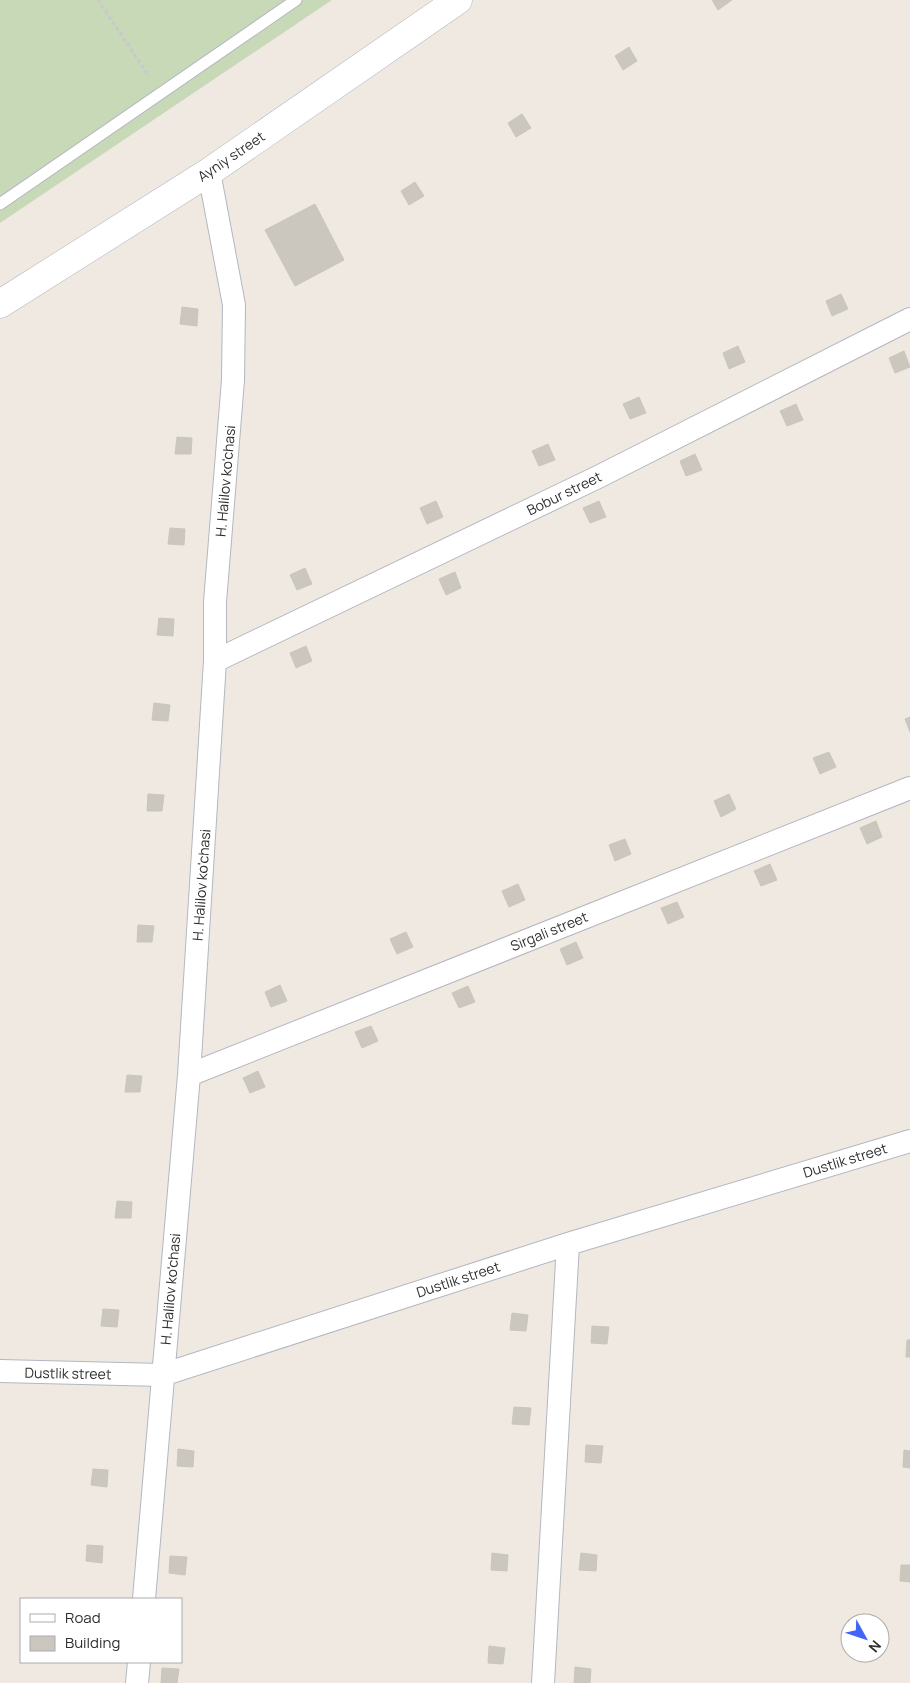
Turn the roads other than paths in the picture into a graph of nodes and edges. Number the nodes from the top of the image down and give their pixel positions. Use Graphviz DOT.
graph roads {
  1 [pos="296,0"];
  2 [pos="458,0"];
  3 [pos="209,172"];
  4 [pos="0,204"];
  5 [pos="0,304"];
  6 [pos="910,319"];
  7 [pos="215,661"];
  8 [pos="910,788"];
  9 [pos="189,1075"];
  10 [pos="910,1141"];
  11 [pos="568,1244"];
  12 [pos="0,1371"];
  13 [pos="162,1375"];
  14 [pos="144,1598"];
  15 [pos="139,1663"];
  16 [pos="137,1683"];
  17 [pos="543,1683"];
  1 -- 4 [label="lane"];
  2 -- 3 [label="street, Ayniy street"];
  3 -- 5 [label="street, Ayniy street"];
  3 -- 7 [label="street, H. Halilov ko'chasi"];
  6 -- 7 [label="street, Bobur street"];
  7 -- 9 [label="street, H. Halilov ko'chasi"];
  8 -- 9 [label="street, Sirgali street"];
  9 -- 13 [label="street, H. Halilov ko'chasi"];
  10 -- 11 [label="street, Dustlik street"];
  11 -- 13 [label="street, Dustlik street"];
  11 -- 17 [label="street"];
  12 -- 13 [label="street, Dustlik street"];
  13 -- 14 [label="street, H. Halilov ko'chasi"];
  15 -- 16 [label="street"];
}
